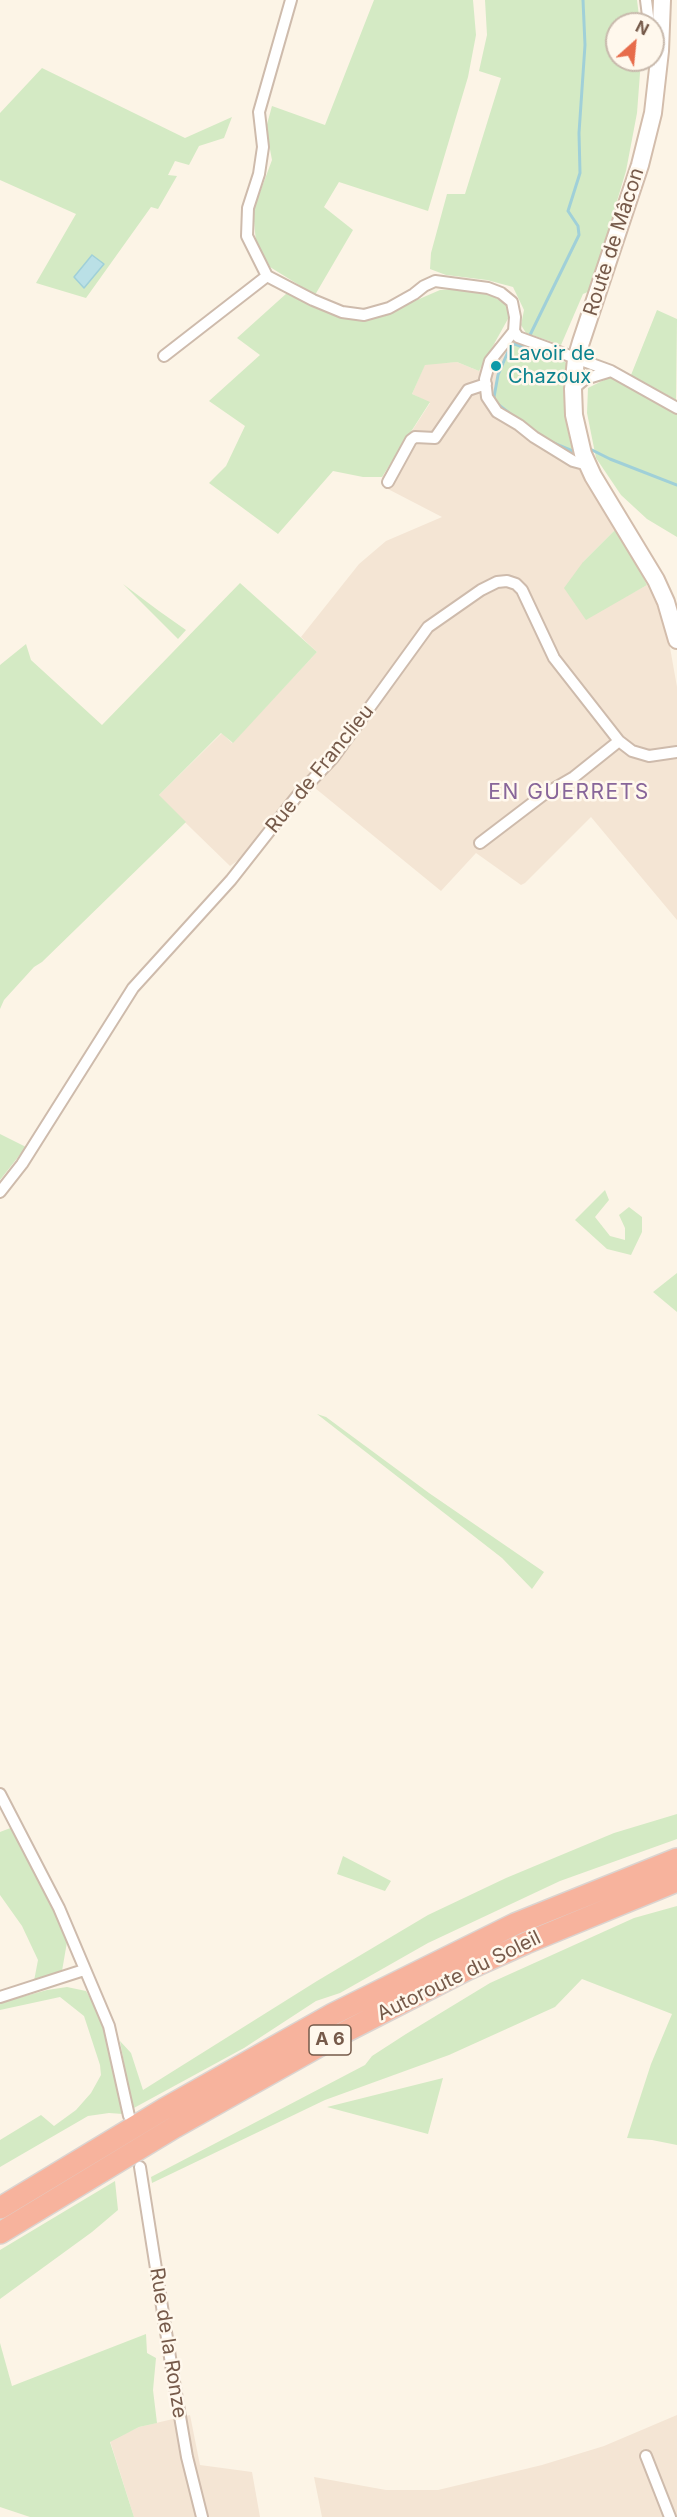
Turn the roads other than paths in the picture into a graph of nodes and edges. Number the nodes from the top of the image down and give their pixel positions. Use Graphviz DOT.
graph roads {
  1 [pos="291,0"];
  2 [pos="655,72"];
  3 [pos="267,276"];
  4 [pos="514,331"];
  5 [pos="164,356"];
  6 [pos="576,359"];
  7 [pos="611,371"];
  8 [pos="486,384"];
  9 [pos="573,389"];
  10 [pos="677,408"];
  11 [pos="583,453"];
  12 [pos="388,482"];
  13 [pos="677,640"];
  14 [pos="619,741"];
  15 [pos="677,752"];
  16 [pos="480,843"];
  17 [pos="0,1192"];
  18 [pos="0,1794"];
  19 [pos="677,1859"];
  20 [pos="677,1881"];
  21 [pos="84,1970"];
  22 [pos="0,1997"];
  23 [pos="129,2116"];
  24 [pos="140,2167"];
  25 [pos="0,2208"];
  26 [pos="0,2233"];
  27 [pos="646,2456"];
  28 [pos="202,2517"];
  29 [pos="670,2517"];
  1 -- 3 [label="street"];
  2 -- 6 [label="street, Route de Mâcon"];
  3 -- 4 [label="street"];
  3 -- 5 [label="street"];
  4 -- 6 [label="street"];
  4 -- 8 [label="street"];
  6 -- 7 [label="street"];
  6 -- 9 [label="street, Route de Mâcon"];
  7 -- 9 [label="street"];
  7 -- 10 [label="street"];
  8 -- 11 [label="street"];
  8 -- 12 [label="street"];
  9 -- 11 [label="street, Route de Mâcon"];
  11 -- 13 [label="street, Route de Mâcon"];
  14 -- 15 [label="street, Rue de Franclieu"];
  14 -- 16 [label="street"];
  14 -- 17 [label="street, Rue de Franclieu"];
  18 -- 21 [label="street"];
  19 -- 25 [label="highway, Autoroute du Soleil / A 6"];
  20 -- 26 [label="highway, Autoroute du Soleil / A 6"];
  21 -- 22 [label="street"];
  21 -- 23 [label="street"];
  24 -- 28 [label="street, Rue de la Ronze"];
  27 -- 29 [label="street"];
}
